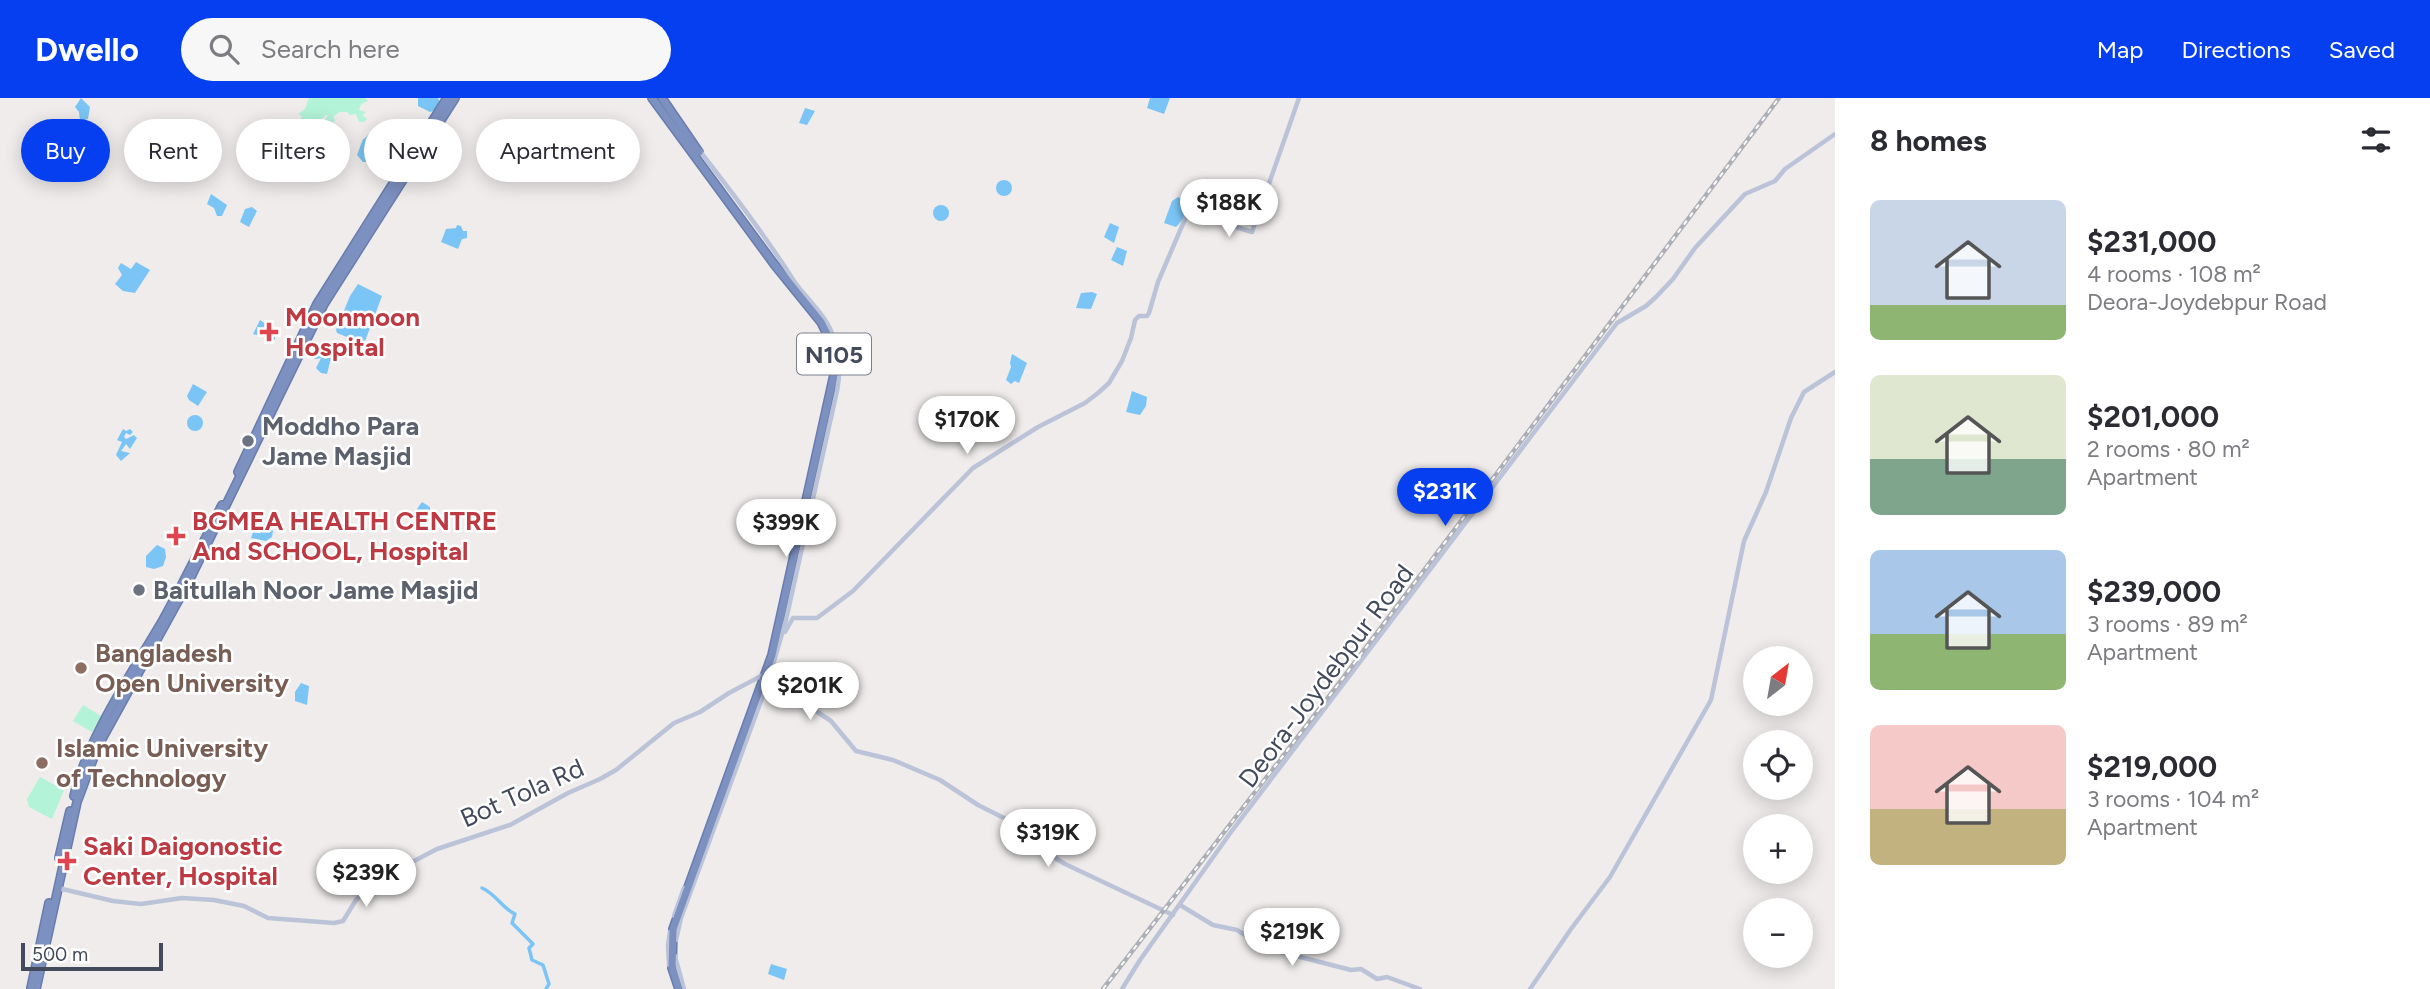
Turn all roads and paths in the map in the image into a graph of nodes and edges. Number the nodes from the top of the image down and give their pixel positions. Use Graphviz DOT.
graph roads {
  1 [pos="447,98"];
  2 [pos="454,98"];
  3 [pos="652,98"];
  4 [pos="662,98"];
  5 [pos="1299,98"];
  6 [pos="1835,134"];
  7 [pos="690,145"];
  8 [pos="1835,372"];
  9 [pos="782,635"];
  10 [pos="763,675"];
  11 [pos="768,682"];
  12 [pos="58,888"];
  13 [pos="1180,905"];
  14 [pos="1172,915"];
  15 [pos="33,989"];
  16 [pos="680,989"];
  17 [pos="1122,989"];
  18 [pos="1420,989"];
  19 [pos="1530,989"];
  1 -- 15 [label="highway"];
  2 -- 12 [label="highway"];
  3 -- 7 [label="highway, N105"];
  4 -- 7 [label="highway, N105"];
  5 -- 9 [label="main road"];
  6 -- 13 [label="main road, Deora-Joydebpur Road"];
  7 -- 9 [label="main road"];
  7 -- 10 [label="main road"];
  7 -- 16 [label="highway, N105"];
  7 -- 16 [label="highway, N105"];
  8 -- 19 [label="main road"];
  9 -- 11 [label="main road"];
  10 -- 12 [label="main road, Bot Tola Rd"];
  10 -- 16 [label="main road"];
  11 -- 14 [label="main road"];
  11 -- 16 [label="main road"];
  12 -- 15 [label="highway"];
  13 -- 14 [label="main road, Deora-Joydebpur Road"];
  13 -- 18 [label="main road"];
  14 -- 17 [label="main road, Deora-Joydebpur Road"];
}
